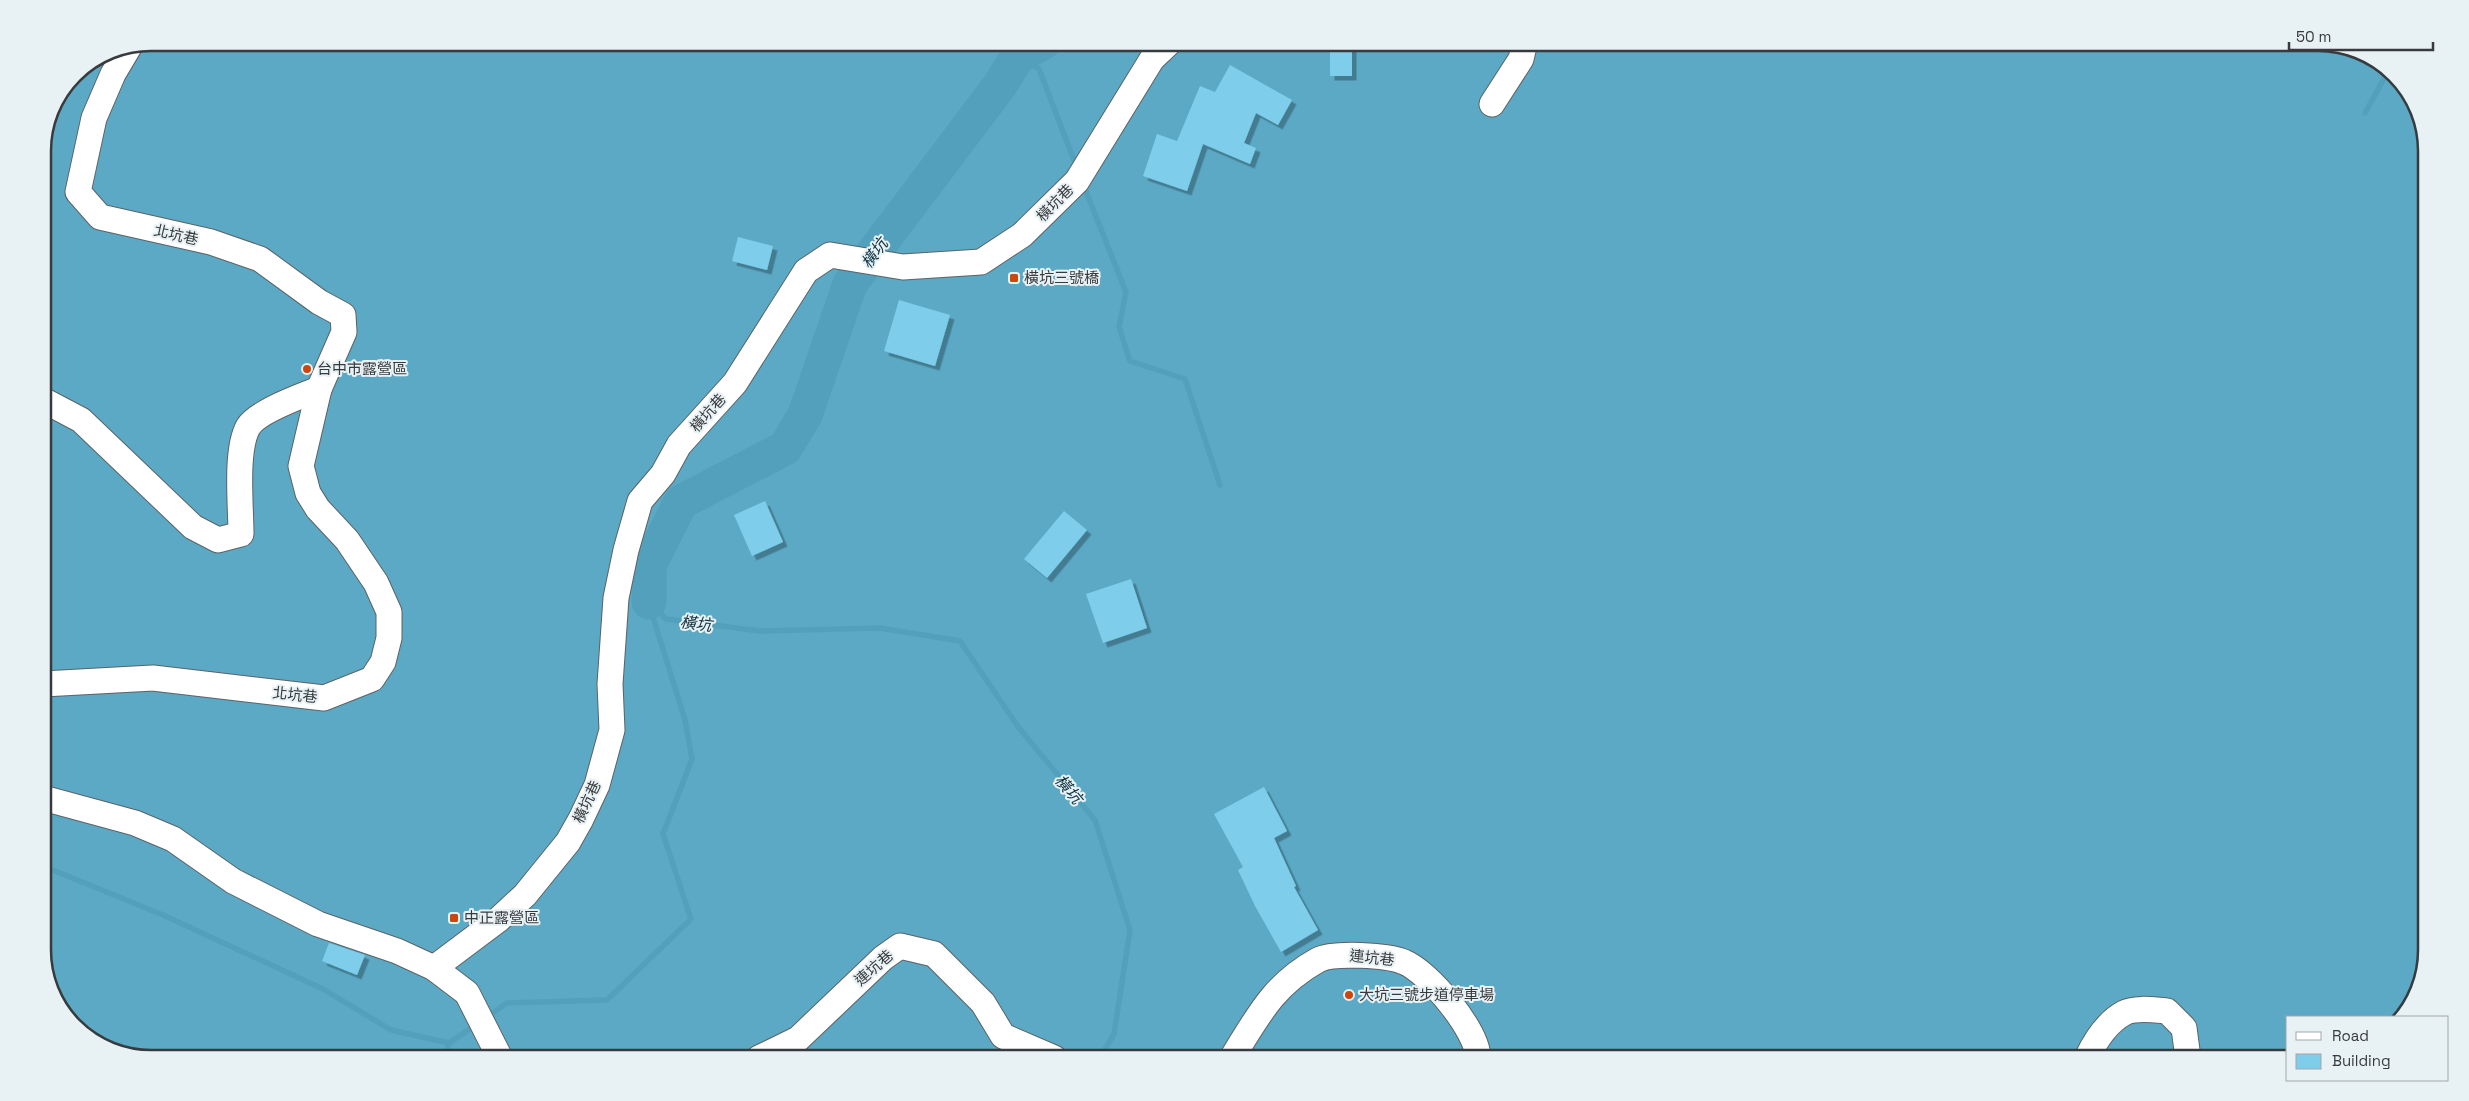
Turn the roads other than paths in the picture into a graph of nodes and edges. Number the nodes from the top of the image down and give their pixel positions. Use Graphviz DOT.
graph roads {
  1 [pos="1160,51"];
  2 [pos="1523,51"];
  3 [pos="124,55"];
  4 [pos="1492,104"];
  5 [pos="319,389"];
  6 [pos="51,404"];
  7 [pos="51,684"];
  8 [pos="51,800"];
  9 [pos="434,968"];
  10 [pos="496,1050"];
  11 [pos="776,1050"];
  12 [pos="1035,1050"];
  13 [pos="1237,1050"];
  14 [pos="1477,1050"];
  15 [pos="2091,1050"];
  16 [pos="2187,1050"];
  1 -- 9 [label="street, 橫坑巷"];
  2 -- 4 [label="street"];
  3 -- 5 [label="street, 北坑巷"];
  5 -- 6 [label="street"];
  5 -- 7 [label="street, 北坑巷"];
  8 -- 9 [label="street"];
  9 -- 10 [label="street"];
  11 -- 12 [label="street, 連坑巷"];
  13 -- 14 [label="street, 連坑巷"];
  15 -- 16 [label="street"];
}
